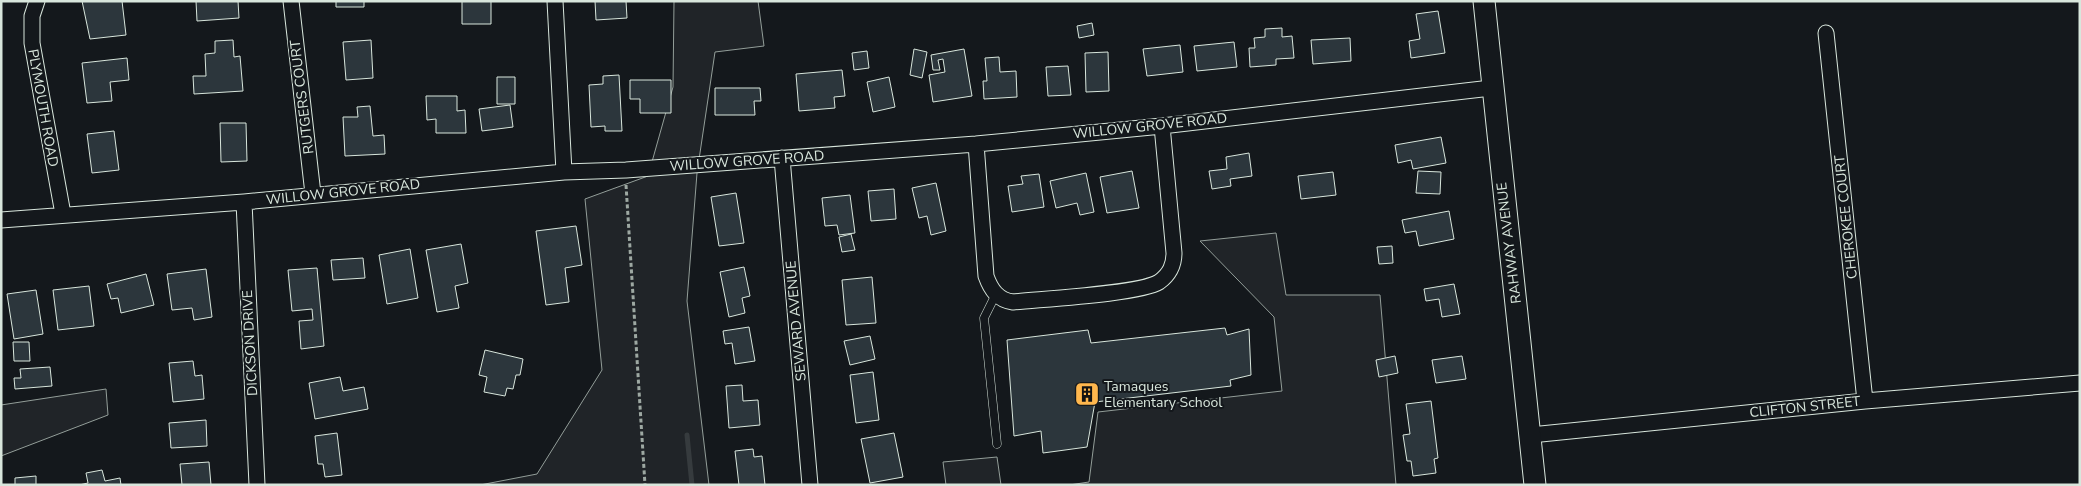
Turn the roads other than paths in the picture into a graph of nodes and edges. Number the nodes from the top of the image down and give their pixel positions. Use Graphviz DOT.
graph roads {
  1 [pos="36,1"];
  2 [pos="291,1"];
  3 [pos="554,1"];
  4 [pos="1484,1"];
  5 [pos="1826,33"];
  6 [pos="1491,88"];
  7 [pos="1162,126"];
  8 [pos="976,144"];
  9 [pos="782,158"];
  10 [pos="564,172"];
  11 [pos="313,194"];
  12 [pos="244,202"];
  13 [pos="63,214"];
  14 [pos="1,220"];
  15 [pos="996,294"];
  16 [pos="2080,383"];
  17 [pos="1865,402"];
  18 [pos="1531,435"];
  19 [pos="997,444"];
  20 [pos="257,485"];
  21 [pos="810,485"];
  22 [pos="1535,485"];
  1 -- 13 [label="street, PLYMOUTH ROAD"];
  2 -- 11 [label="street, RUTGERS COURT"];
  3 -- 10 [label="street"];
  4 -- 6 [label="street, RAHWAY AVENUE"];
  5 -- 17 [label="street, CHEROKEE COURT"];
  6 -- 7 [label="street, WILLOW GROVE ROAD"];
  6 -- 18 [label="street, RAHWAY AVENUE"];
  7 -- 8 [label="street, WILLOW GROVE ROAD"];
  7 -- 15 [label="street"];
  8 -- 9 [label="street, WILLOW GROVE ROAD"];
  8 -- 15 [label="street"];
  9 -- 10 [label="street, WILLOW GROVE ROAD"];
  9 -- 21 [label="street, SEWARD AVENUE"];
  10 -- 11 [label="street, WILLOW GROVE ROAD"];
  11 -- 12 [label="street, WILLOW GROVE ROAD"];
  12 -- 13 [label="street, WILLOW GROVE ROAD"];
  12 -- 20 [label="street, DICKSON DRIVE"];
  13 -- 14 [label="street, WILLOW GROVE ROAD"];
  15 -- 19 [label="lane"];
  16 -- 17 [label="street, CLIFTON STREET"];
  17 -- 18 [label="street, CLIFTON STREET"];
  18 -- 22 [label="street, RAHWAY AVENUE"];
}
